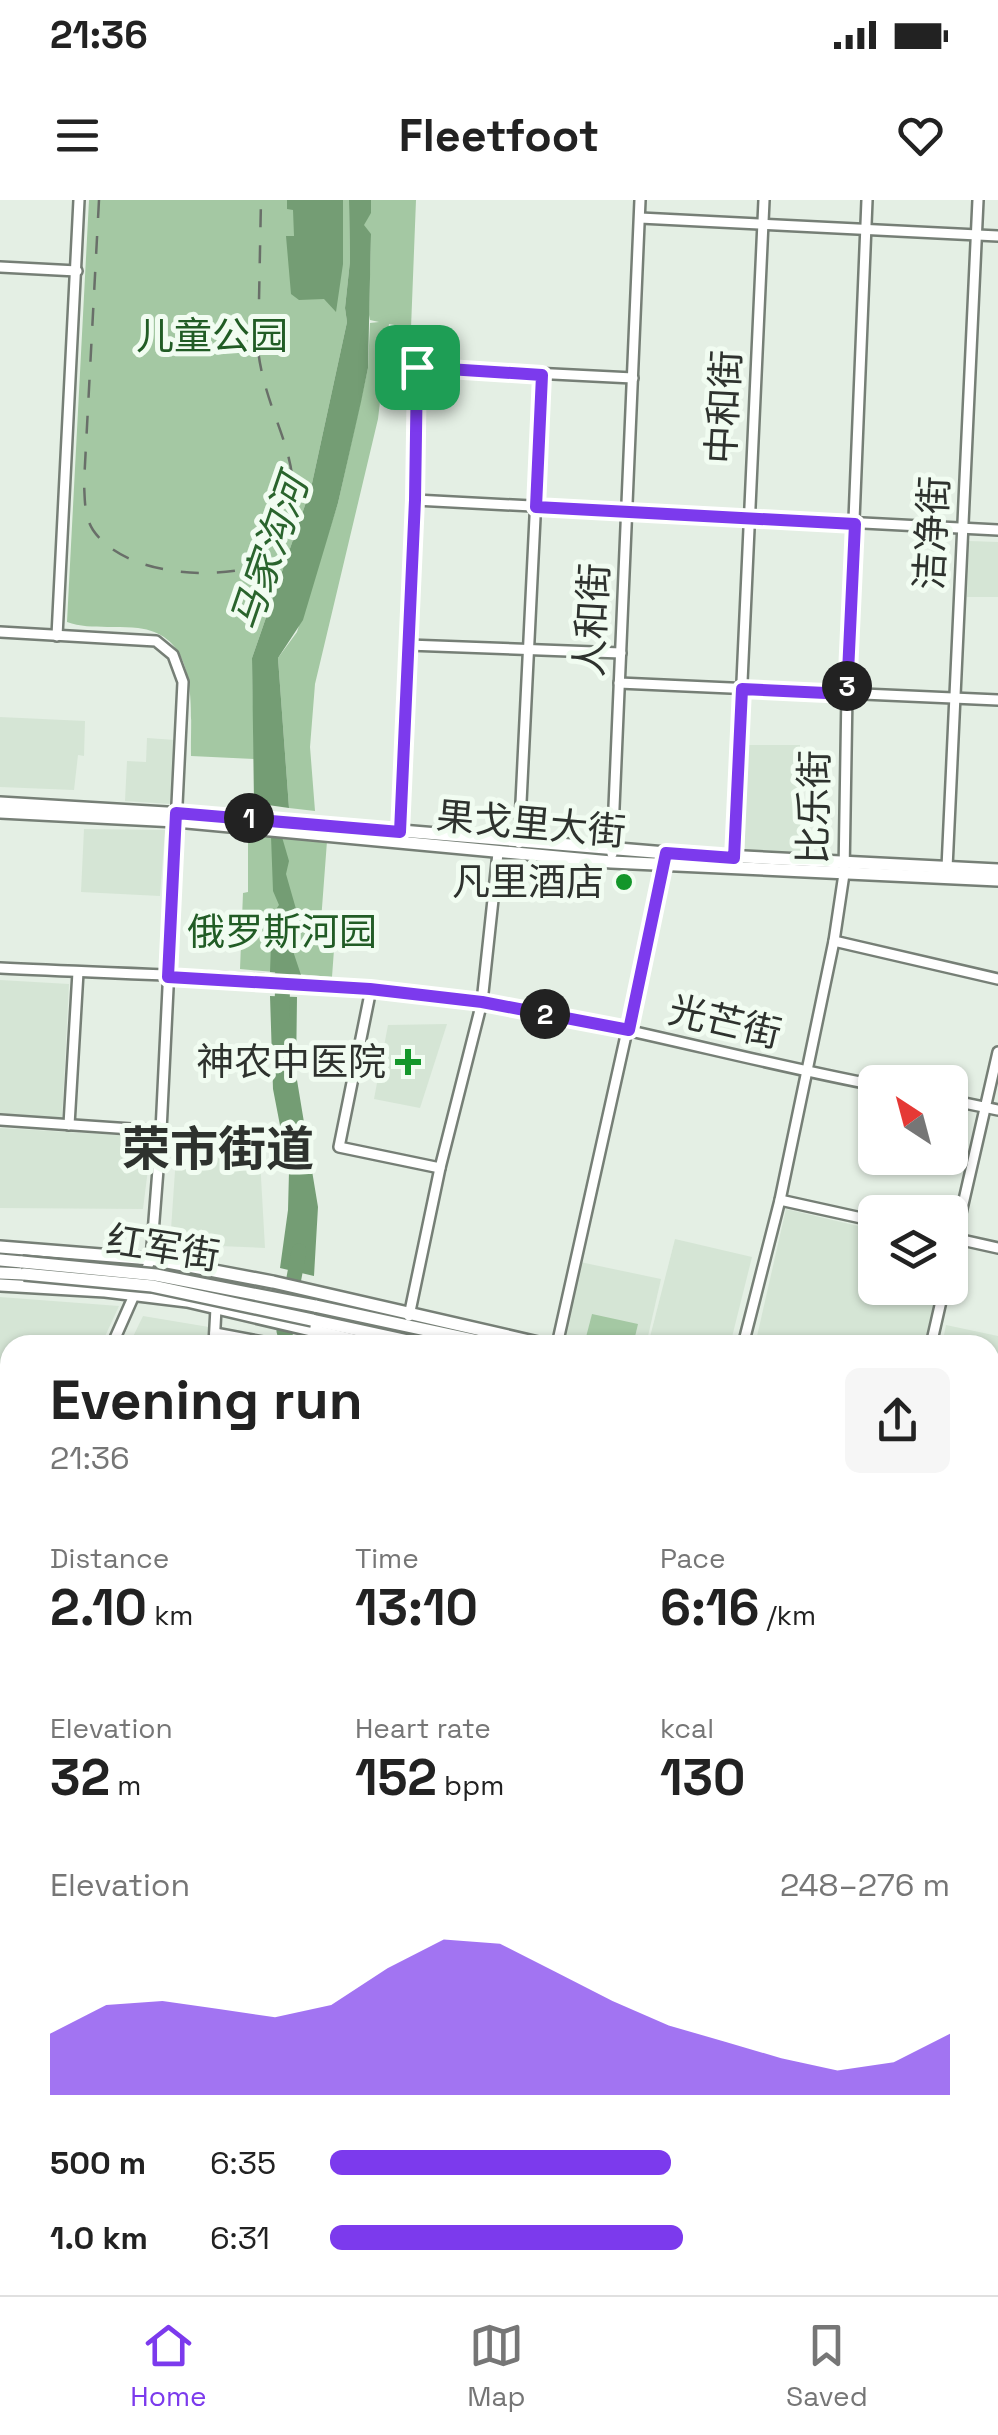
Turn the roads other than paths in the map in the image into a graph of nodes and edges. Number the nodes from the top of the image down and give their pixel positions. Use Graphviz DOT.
graph roads {
  1 [pos="80,200"];
  2 [pos="640,200"];
  3 [pos="764,200"];
  4 [pos="866,200"];
  5 [pos="978,200"];
  6 [pos="640,218"];
  7 [pos="763,222"];
  8 [pos="865,228"];
  9 [pos="976,235"];
  10 [pos="998,236"];
  11 [pos="0,267"];
  12 [pos="77,271"];
  13 [pos="542,375"];
  14 [pos="633,378"];
  15 [pos="415,500"];
  16 [pos="536,507"];
  17 [pos="627,512"];
  18 [pos="750,517"];
  19 [pos="855,524"];
  20 [pos="963,528"];
  21 [pos="998,530"];
  22 [pos="0,632"];
  23 [pos="57,636"];
  24 [pos="408,645"];
  25 [pos="530,650"];
  26 [pos="621,652"];
  27 [pos="619,684"];
  28 [pos="742,689"];
  29 [pos="847,694"];
  30 [pos="955,698"];
  31 [pos="998,700"];
  32 [pos="0,803"];
  33 [pos="0,812"];
  34 [pos="176,817"];
  35 [pos="325,830"];
  36 [pos="400,832"];
  37 [pos="519,842"];
  38 [pos="498,853"];
  39 [pos="612,856"];
  40 [pos="734,858"];
  41 [pos="665,859"];
  42 [pos="844,868"];
  43 [pos="947,868"];
  44 [pos="998,870"];
  45 [pos="998,880"];
  46 [pos="834,941"];
  47 [pos="0,968"];
  48 [pos="78,972"];
  49 [pos="168,977"];
  50 [pos="998,978"];
  51 [pos="370,989"];
  52 [pos="482,1002"];
  53 [pos="629,1030"];
  54 [pos="998,1052"];
  55 [pos="807,1072"];
  56 [pos="858,1082"];
  57 [pos="968,1104"];
  58 [pos="986,1107"];
  59 [pos="998,1110"];
  60 [pos="0,1120"];
  61 [pos="69,1125"];
  62 [pos="161,1130"];
  63 [pos="440,1168"];
  64 [pos="963,1195"];
  65 [pos="780,1200"];
  66 [pos="858,1217"];
  67 [pos="968,1241"];
  68 [pos="0,1247"];
  69 [pos="998,1248"];
  70 [pos="151,1259"];
  71 [pos="0,1260"];
  72 [pos="23,1268"];
  73 [pos="0,1273"];
  74 [pos="226,1274"];
  75 [pos="0,1285"];
  76 [pos="135,1294"];
  77 [pos="940,1305"];
  78 [pos="216,1308"];
  79 [pos="267,1308"];
  80 [pos="408,1319"];
  81 [pos="310,1325"];
  82 [pos="214,1333"];
  83 [pos="117,1335"];
  84 [pos="225,1335"];
  85 [pos="343,1335"];
  86 [pos="365,1335"];
  87 [pos="462,1335"];
  88 [pos="494,1335"];
  89 [pos="558,1335"];
  90 [pos="746,1335"];
  91 [pos="933,1335"];
  1 -- 12 [label="street"];
  2 -- 6 [label="street, 人和街"];
  3 -- 7 [label="street, 中和街"];
  4 -- 8 [label="street, 比乐街"];
  5 -- 9 [label="street, 洁净街"];
  6 -- 7 [label="street"];
  6 -- 14 [label="street, 人和街"];
  7 -- 8 [label="street"];
  7 -- 18 [label="street, 中和街"];
  8 -- 9 [label="street"];
  8 -- 19 [label="street, 比乐街"];
  9 -- 10 [label="street"];
  9 -- 20 [label="street, 洁净街"];
  11 -- 12 [label="street"];
  12 -- 23 [label="street"];
  13 -- 14 [label="street"];
  13 -- 15 [label="street"];
  13 -- 16 [label="street"];
  14 -- 17 [label="street, 人和街"];
  15 -- 16 [label="street"];
  15 -- 24 [label="street"];
  16 -- 17 [label="street"];
  16 -- 25 [label="street"];
  17 -- 18 [label="street"];
  17 -- 26 [label="street, 人和街"];
  18 -- 19 [label="street"];
  18 -- 28 [label="street, 中和街"];
  19 -- 20 [label="street"];
  19 -- 29 [label="street, 比乐街"];
  20 -- 21 [label="street"];
  20 -- 30 [label="street, 洁净街"];
  22 -- 23 [label="street"];
  23 -- 34 [label="street"];
  24 -- 25 [label="street"];
  24 -- 36 [label="street"];
  25 -- 26 [label="street"];
  25 -- 37 [label="street"];
  26 -- 27 [label="street, 人和街"];
  27 -- 28 [label="street"];
  27 -- 39 [label="street, 人和街"];
  28 -- 29 [label="street"];
  28 -- 40 [label="street, 中和街"];
  29 -- 30 [label="street"];
  29 -- 42 [label="street, 比乐街"];
  30 -- 31 [label="street"];
  30 -- 43 [label="street, 洁净街"];
  32 -- 34 [label="main road, 果戈里大街"];
  33 -- 34 [label="main road, 果戈里大街"];
  34 -- 35 [label="main road, 果戈里大街"];
  34 -- 49 [label="street"];
  35 -- 36 [label="main road, 果戈里大街"];
  35 -- 38 [label="main road, 果戈里大街"];
  36 -- 37 [label="main road, 果戈里大街"];
  37 -- 39 [label="main road, 果戈里大街"];
  38 -- 39 [label="main road, 果戈里大街"];
  38 -- 52 [label="street"];
  39 -- 41 [label="main road, 果戈里大街"];
  40 -- 41 [label="main road, 果戈里大街"];
  40 -- 42 [label="main road, 果戈里大街"];
  41 -- 42 [label="main road, 果戈里大街"];
  41 -- 53 [label="street"];
  42 -- 43 [label="main road, 果戈里大街"];
  42 -- 45 [label="main road, 果戈里大街"];
  42 -- 46 [label="street, 比乐街"];
  43 -- 44 [label="main road, 果戈里大街"];
  46 -- 50 [label="street"];
  46 -- 55 [label="street, 比乐街"];
  47 -- 48 [label="street, 光芒街"];
  48 -- 49 [label="street, 光芒街"];
  48 -- 61 [label="street"];
  49 -- 51 [label="street, 光芒街"];
  49 -- 62 [label="street"];
  51 -- 52 [label="street, 光芒街"];
  51 -- 63 [label="street"];
  52 -- 53 [label="street, 光芒街"];
  52 -- 63 [label="street"];
  53 -- 55 [label="street, 光芒街"];
  53 -- 89 [label="street"];
  54 -- 58 [label="street"];
  55 -- 56 [label="street, 光芒街"];
  55 -- 65 [label="street, 比乐街"];
  57 -- 58 [label="street"];
  58 -- 59 [label="street"];
  58 -- 64 [label="street"];
  60 -- 61 [label="street"];
  61 -- 62 [label="street"];
  62 -- 70 [label="street"];
  63 -- 80 [label="street"];
  65 -- 66 [label="street"];
  65 -- 90 [label="street, 比乐街"];
  67 -- 69 [label="street"];
  68 -- 70 [label="main road, 红军街"];
  70 -- 74 [label="main road, 红军街"];
  70 -- 76 [label="street"];
  71 -- 72 [label="main road, 红军街"];
  72 -- 73 [label="main road, 红军街"];
  72 -- 79 [label="main road, 红军街, bridge"];
  74 -- 79 [label="main road"];
  74 -- 80 [label="main road, 红军街"];
  75 -- 76 [label="main road, 红军街"];
  76 -- 78 [label="main road, 红军街"];
  76 -- 83 [label="street"];
  77 -- 91 [label="street"];
  78 -- 79 [label="main road, 红军街"];
  78 -- 82 [label="street"];
  79 -- 80 [label="main road, 红军街, bridge"];
  79 -- 81 [label="main road, 红军街, bridge"];
  80 -- 87 [label="main road"];
  80 -- 88 [label="main road"];
  81 -- 85 [label="main road"];
  81 -- 86 [label="main road"];
  82 -- 84 [label="street"];
}
